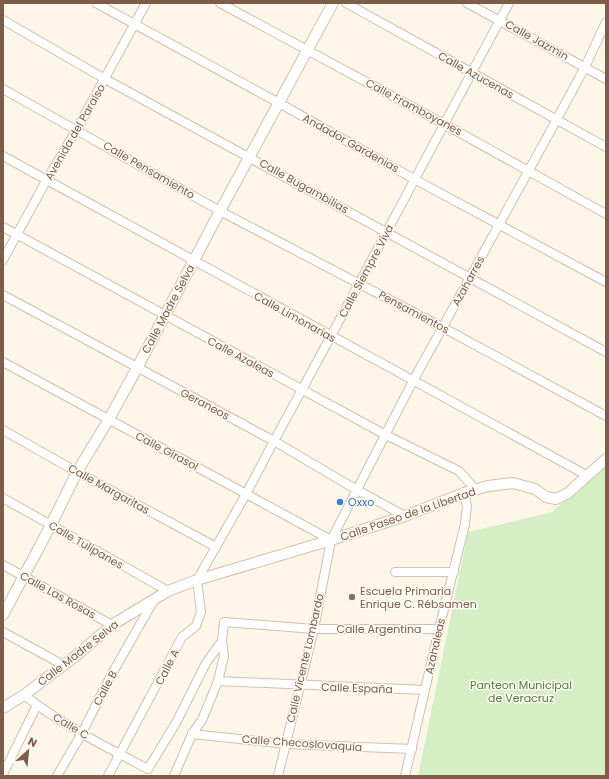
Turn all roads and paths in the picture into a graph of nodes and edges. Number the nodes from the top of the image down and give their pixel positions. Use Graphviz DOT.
graph roads {
  1 [pos="96,3"];
  2 [pos="146,3"];
  3 [pos="220,3"];
  4 [pos="334,3"];
  5 [pos="346,3"];
  6 [pos="467,3"];
  7 [pos="509,3"];
  8 [pos="3,20"];
  9 [pos="500,21"];
  10 [pos="606,22"];
  11 [pos="135,24"];
  12 [pos="308,51"];
  13 [pos="585,67"];
  14 [pos="473,73"];
  15 [pos="105,78"];
  16 [pos="606,78"];
  17 [pos="3,89"];
  18 [pos="279,103"];
  19 [pos="557,119"];
  20 [pos="444,124"];
  21 [pos="77,130"];
  22 [pos="606,147"];
  23 [pos="3,156"];
  24 [pos="250,156"];
  25 [pos="528,171"];
  26 [pos="414,179"];
  27 [pos="46,181"];
  28 [pos="220,211"];
  29 [pos="606,214"];
  30 [pos="499,224"];
  31 [pos="3,227"];
  32 [pos="386,232"];
  33 [pos="16,234"];
  34 [pos="3,260"];
  35 [pos="194,260"];
  36 [pos="470,278"];
  37 [pos="606,282"];
  38 [pos="359,283"];
  39 [pos="3,295"];
  40 [pos="165,316"];
  41 [pos="442,327"];
  42 [pos="331,336"];
  43 [pos="606,352"];
  44 [pos="3,362"];
  45 [pos="137,368"];
  46 [pos="413,381"];
  47 [pos="301,389"];
  48 [pos="606,416"];
  49 [pos="109,420"];
  50 [pos="3,430"];
  51 [pos="384,434"];
  52 [pos="274,441"];
  53 [pos="606,459"];
  54 [pos="76,472"];
  55 [pos="588,476"];
  56 [pos="357,490"];
  57 [pos="476,490"];
  58 [pos="464,493"];
  59 [pos="246,494"];
  60 [pos="3,498"];
  61 [pos="406,516"];
  62 [pos="51,525"];
  63 [pos="331,540"];
  64 [pos="216,547"];
  65 [pos="3,565"];
  66 [pos="395,572"];
  67 [pos="454,572"];
  68 [pos="24,576"];
  69 [pos="197,580"];
  70 [pos="168,591"];
  71 [pos="154,600"];
  72 [pos="3,614"];
  73 [pos="112,625"];
  74 [pos="314,629"];
  75 [pos="438,629"];
  76 [pos="3,632"];
  77 [pos="222,641"];
  78 [pos="64,665"];
  79 [pos="218,680"];
  80 [pos="300,685"];
  81 [pos="425,690"];
  82 [pos="24,695"];
  83 [pos="5,705"];
  84 [pos="37,705"];
  85 [pos="82,733"];
  86 [pos="192,734"];
  87 [pos="286,744"];
  88 [pos="412,749"];
  89 [pos="119,754"];
  90 [pos="6,761"];
  91 [pos="150,773"];
  92 [pos="3,774"];
  93 [pos="57,776"];
  94 [pos="108,776"];
  95 [pos="174,776"];
  96 [pos="278,776"];
  97 [pos="406,776"];
  1 -- 11 [label="street, Andador Gardenias"];
  2 -- 11 [label="street, Avenida del Paraíso"];
  3 -- 12 [label="street, Calle Framboyanes"];
  4 -- 12 [label="street, Calle Madre Selva"];
  5 -- 14 [label="street, Calle Azucenas"];
  6 -- 9 [label="street, Calle Jazmín"];
  7 -- 9 [label="street, Calle Siempre Viva"];
  8 -- 15 [label="street, Calle Bugambilias"];
  9 -- 13 [label="street, Calle Jazmín"];
  9 -- 14 [label="street, Calle Siempre Viva"];
  10 -- 13 [label="street, Azaharres"];
  11 -- 15 [label="street, Avenida del Paraíso"];
  11 -- 18 [label="street, Andador Gardenias"];
  12 -- 18 [label="street, Calle Madre Selva"];
  12 -- 20 [label="street, Calle Framboyanes"];
  13 -- 16 [label="street, Calle Jazmín"];
  13 -- 19 [label="street, Azaharres"];
  14 -- 19 [label="street, Calle Azucenas"];
  14 -- 20 [label="street, Calle Siempre Viva"];
  15 -- 21 [label="street, Avenida del Paraíso"];
  15 -- 24 [label="street, Calle Bugambilias"];
  17 -- 21 [label="street"];
  18 -- 24 [label="street, Calle Madre Selva"];
  18 -- 26 [label="street, Andador Gardenias"];
  19 -- 22 [label="street, Calle Azucenas"];
  19 -- 25 [label="street, Azaharres"];
  20 -- 25 [label="street, Calle Framboyanes"];
  20 -- 26 [label="street, Calle Siempre Viva"];
  21 -- 27 [label="street, Avenida del Paraíso"];
  21 -- 28 [label="street, Calle Pensamiento"];
  23 -- 27 [label="street, Calle Limonarias"];
  24 -- 28 [label="street, Calle Madre Selva"];
  24 -- 32 [label="street, Calle Bugambilias"];
  25 -- 29 [label="street, Calle Framboyanes"];
  25 -- 30 [label="street, Azaharres"];
  26 -- 30 [label="street, Andador Gardenias"];
  26 -- 32 [label="street, Calle Siempre Viva"];
  27 -- 33 [label="street, Avenida del Paraíso"];
  27 -- 35 [label="street, Calle Limonarias"];
  28 -- 35 [label="street, Calle Madre Selva"];
  28 -- 38 [label="street, Pensamientos"];
  30 -- 36 [label="street, Azaharres"];
  30 -- 37 [label="street, Andador Gardenias"];
  31 -- 33 [label="street, Calle Azaleas"];
  32 -- 36 [label="street, Calle Bugambilias"];
  32 -- 38 [label="street, Calle Siempre Viva"];
  33 -- 34 [label="street, Avenida del Paraíso"];
  33 -- 40 [label="street, Calle Azaleas"];
  35 -- 40 [label="street, Calle Madre Selva"];
  35 -- 42 [label="street, Calle Limonarias"];
  36 -- 41 [label="street, Azaharres"];
  36 -- 43 [label="street, Calle Bugambilias"];
  38 -- 41 [label="street, Pensamientos"];
  38 -- 42 [label="street, Calle Siempre Viva"];
  39 -- 45 [label="street, Geraneos"];
  40 -- 45 [label="street, Calle Madre Selva"];
  40 -- 47 [label="street, Calle Azaleas"];
  41 -- 46 [label="street, Azaharres"];
  41 -- 48 [label="street, Pensamientos"];
  42 -- 46 [label="street, Calle Limonarias"];
  42 -- 47 [label="street, Calle Siempre Viva"];
  44 -- 49 [label="street, Calle Girasol"];
  45 -- 49 [label="street, Calle Madre Selva"];
  45 -- 52 [label="street, Geraneos"];
  46 -- 51 [label="street, Azaharres"];
  46 -- 55 [label="street, Calle Limonarias"];
  47 -- 51 [label="street, Calle Azaleas"];
  47 -- 52 [label="street, Calle Siempre Viva"];
  49 -- 54 [label="street, Calle Madre Selva"];
  49 -- 59 [label="street, Calle Girasol"];
  50 -- 54 [label="street, Calle Margaritas"];
  51 -- 56 [label="street, Azaharres"];
  51 -- 57 [label="street, Calle Azaleas"];
  52 -- 56 [label="street, Geraneos"];
  52 -- 59 [label="street, Calle Siempre Viva"];
  53 -- 55 [label="street, Calle Paseo de la Libertad"];
  54 -- 62 [label="street, Calle Madre Selva"];
  54 -- 64 [label="street, Calle Margaritas"];
  55 -- 57 [label="street, Calle Paseo de la Libertad"];
  56 -- 61 [label="street, Geraneos"];
  56 -- 63 [label="street, Azaharres"];
  57 -- 58 [label="street, Calle Paseo de la Libertad"];
  58 -- 61 [label="street, Calle Paseo de la Libertad"];
  58 -- 67 [label="street, Azahaleas"];
  59 -- 63 [label="street, Calle Girasol"];
  59 -- 64 [label="street, Calle Siempre Viva"];
  60 -- 62 [label="street, Calle Tulipanes"];
  61 -- 63 [label="street, Calle Paseo de la Libertad"];
  62 -- 68 [label="street, Calle Madre Selva"];
  62 -- 70 [label="street, Calle Tulipanes"];
  63 -- 69 [label="street, Calle Paseo de la Libertad"];
  63 -- 74 [label="street, Calle Vicente Lombardo"];
  64 -- 69 [label="street, Calle Siempre Viva"];
  65 -- 68 [label="street, Calle Las Rosas"];
  66 -- 67 [label="street"];
  67 -- 75 [label="street, Azahaleas"];
  68 -- 72 [label="street, Calle Madre Selva"];
  68 -- 73 [label="street, Calle Las Rosas"];
  69 -- 70 [label="street, Calle Madre Selva"];
  69 -- 89 [label="street, Calle A"];
  70 -- 71 [label="street, Calle Madre Selva"];
  71 -- 73 [label="street, Calle Madre Selva"];
  71 -- 85 [label="street, Calle B"];
  73 -- 78 [label="street, Calle Madre Selva"];
  74 -- 75 [label="street, Calle Argentina"];
  74 -- 77 [label="street, Calle Argentina"];
  74 -- 80 [label="street, Calle Vicente Lombardo"];
  75 -- 81 [label="street, Azahaleas"];
  76 -- 78 [label="street"];
  77 -- 79 [label="street"];
  77 -- 91 [label="street"];
  78 -- 82 [label="street, Calle Madre Selva"];
  79 -- 80 [label="street, Calle España"];
  79 -- 86 [label="street"];
  80 -- 81 [label="street, Calle España"];
  80 -- 87 [label="street, Calle Vicente Lombardo"];
  81 -- 88 [label="street, Azahaleas"];
  82 -- 83 [label="street, Calle Madre Selva"];
  82 -- 84 [label="street, Calle C"];
  84 -- 85 [label="street, Calle C"];
  84 -- 90 [label="street"];
  85 -- 89 [label="street, Calle C"];
  85 -- 93 [label="street, Calle B"];
  86 -- 87 [label="street, Calle Checoslovaquia"];
  86 -- 95 [label="street"];
  87 -- 88 [label="street, Calle Checoslovaquia"];
  87 -- 96 [label="street, Calle Vicente Lombardo"];
  88 -- 97 [label="street, Azahaleas"];
  89 -- 91 [label="street, Calle C"];
  89 -- 94 [label="street, Calle A"];
  90 -- 92 [label="street"];
}
